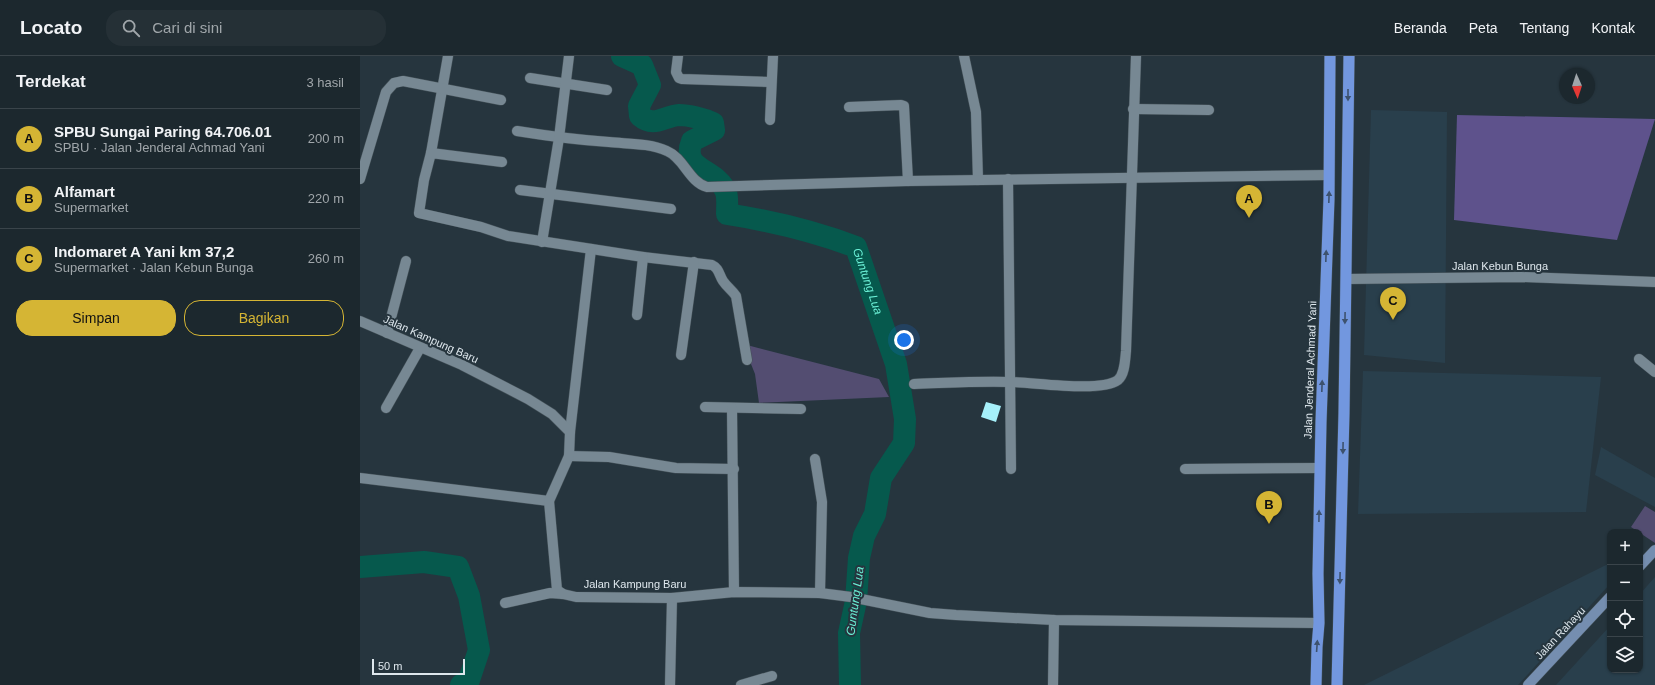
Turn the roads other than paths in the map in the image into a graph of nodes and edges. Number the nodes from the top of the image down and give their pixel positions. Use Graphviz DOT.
graph roads {
  1 [pos="448,56"];
  2 [pos="568,56"];
  3 [pos="678,56"];
  4 [pos="773,56"];
  5 [pos="964,56"];
  6 [pos="1136,56"];
  7 [pos="1330,56"];
  8 [pos="1349,56"];
  9 [pos="530,78"];
  10 [pos="771,82"];
  11 [pos="565,84"];
  12 [pos="443,90"];
  13 [pos="607,90"];
  14 [pos="501,100"];
  15 [pos="849,107"];
  16 [pos="1133,109"];
  17 [pos="1210,110"];
  18 [pos="770,120"];
  19 [pos="1348,122"];
  20 [pos="1329,123"];
  21 [pos="518,131"];
  22 [pos="558,138"];
  23 [pos="431,153"];
  24 [pos="502,162"];
  25 [pos="1329,175"];
  26 [pos="1130,176"];
  27 [pos="360,179"];
  28 [pos="1008,179"];
  29 [pos="978,180"];
  30 [pos="908,181"];
  31 [pos="520,190"];
  32 [pos="549,194"];
  33 [pos="671,210"];
  34 [pos="542,242"];
  35 [pos="591,249"];
  36 [pos="643,257"];
  37 [pos="406,261"];
  38 [pos="694,262"];
  39 [pos="1346,279"];
  40 [pos="1655,282"];
  41 [pos="637,315"];
  42 [pos="360,321"];
  43 [pos="386,333"];
  44 [pos="420,348"];
  45 [pos="681,355"];
  46 [pos="1639,359"];
  47 [pos="747,360"];
  48 [pos="1655,372"];
  49 [pos="1010,382"];
  50 [pos="914,384"];
  51 [pos="705,407"];
  52 [pos="386,408"];
  53 [pos="732,408"];
  54 [pos="801,409"];
  55 [pos="570,432"];
  56 [pos="568,456"];
  57 [pos="814,459"];
  58 [pos="1320,468"];
  59 [pos="734,469"];
  60 [pos="1011,469"];
  61 [pos="1185,469"];
  62 [pos="360,478"];
  63 [pos="549,501"];
  64 [pos="1655,550"];
  65 [pos="1641,565"];
  66 [pos="734,592"];
  67 [pos="820,593"];
  68 [pos="562,594"];
  69 [pos="672,598"];
  70 [pos="1607,600"];
  71 [pos="505,603"];
  72 [pos="1054,620"];
  73 [pos="1320,623"];
  74 [pos="772,676"];
  75 [pos="670,685"];
  76 [pos="741,685"];
  77 [pos="1053,685"];
  78 [pos="1316,685"];
  79 [pos="1337,685"];
  80 [pos="1528,685"];
  1 -- 12 [label="street"];
  2 -- 11 [label="street"];
  3 -- 10 [label="street"];
  4 -- 10 [label="street"];
  5 -- 29 [label="street"];
  6 -- 16 [label="street"];
  7 -- 20 [label="highway, Jalan Jenderal Achmad Yani"];
  8 -- 19 [label="highway, one-way"];
  9 -- 11 [label="street"];
  10 -- 18 [label="street"];
  11 -- 13 [label="street"];
  11 -- 22 [label="street"];
  12 -- 14 [label="street"];
  12 -- 23 [label="street"];
  12 -- 27 [label="street"];
  15 -- 30 [label="street"];
  16 -- 17 [label="street"];
  16 -- 26 [label="street"];
  19 -- 20 [label="highway"];
  19 -- 39 [label="highway"];
  20 -- 25 [label="highway, Jalan Jenderal Achmad Yani"];
  21 -- 22 [label="street"];
  22 -- 30 [label="street"];
  22 -- 32 [label="street"];
  23 -- 24 [label="street"];
  23 -- 34 [label="street"];
  25 -- 26 [label="street"];
  58 -- 25 [label="highway, Jalan Jenderal Achmad Yani, one-way"];
  26 -- 28 [label="street"];
  26 -- 49 [label="street"];
  28 -- 29 [label="street"];
  28 -- 49 [label="street"];
  29 -- 30 [label="street"];
  31 -- 32 [label="street"];
  32 -- 33 [label="street"];
  32 -- 34 [label="street"];
  34 -- 35 [label="street"];
  35 -- 36 [label="street"];
  35 -- 55 [label="street"];
  36 -- 38 [label="street"];
  36 -- 41 [label="street"];
  37 -- 43 [label="street"];
  38 -- 45 [label="street"];
  38 -- 47 [label="street"];
  39 -- 40 [label="street, Jalan Kebun Bunga"];
  39 -- 79 [label="highway, one-way"];
  42 -- 43 [label="street, Jalan Kampung Baru"];
  43 -- 44 [label="street, Jalan Kampung Baru"];
  44 -- 52 [label="street"];
  44 -- 55 [label="street, Jalan Kampung Baru"];
  46 -- 48 [label="street"];
  49 -- 50 [label="street"];
  49 -- 60 [label="street"];
  51 -- 53 [label="street"];
  53 -- 54 [label="street"];
  53 -- 59 [label="street"];
  55 -- 56 [label="street"];
  56 -- 59 [label="street"];
  56 -- 63 [label="street"];
  57 -- 67 [label="street"];
  58 -- 61 [label="street"];
  73 -- 58 [label="highway, Jalan Jenderal Achmad Yani, one-way"];
  59 -- 66 [label="street"];
  62 -- 63 [label="street"];
  63 -- 68 [label="street"];
  64 -- 65 [label="main road"];
  66 -- 67 [label="street, Jalan Kampung Baru"];
  66 -- 69 [label="street, Jalan Kampung Baru"];
  67 -- 72 [label="street, Jalan Kampung Baru"];
  68 -- 69 [label="street, Jalan Kampung Baru"];
  68 -- 71 [label="street, Jalan Kampung Baru"];
  69 -- 75 [label="street"];
  70 -- 80 [label="main road, Jalan Rahayu"];
  72 -- 73 [label="street, Jalan Kampung Baru"];
  72 -- 77 [label="street"];
  78 -- 73 [label="highway, Jalan Jenderal Achmad Yani, one-way"];
  74 -- 76 [label="street"];
}
